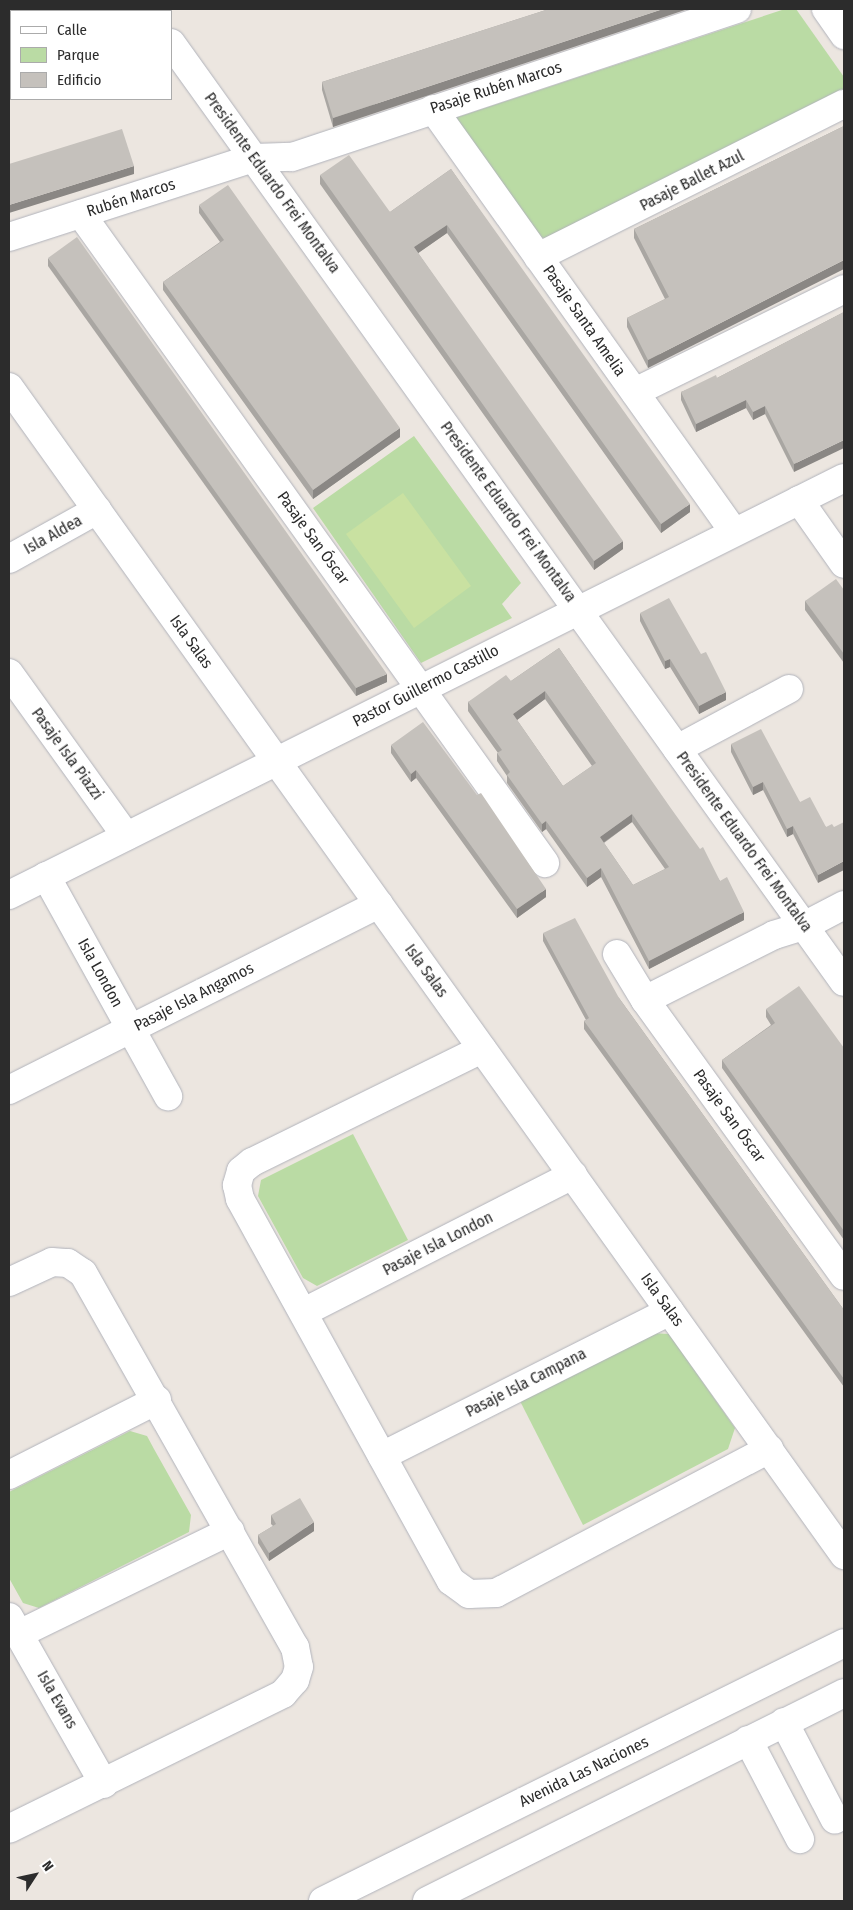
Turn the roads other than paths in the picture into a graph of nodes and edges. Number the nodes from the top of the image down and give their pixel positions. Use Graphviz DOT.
graph roads {
  1 [pos="737,9"];
  2 [pos="826,9"];
  3 [pos="844,35"];
  4 [pos="172,44"];
  5 [pos="844,104"];
  6 [pos="433,109"];
  7 [pos="254,158"];
  8 [pos="81,214"];
  9 [pos="9,237"];
  10 [pos="538,256"];
  11 [pos="844,289"];
  12 [pos="9,387"];
  13 [pos="634,392"];
  14 [pos="844,478"];
  15 [pos="799,500"];
  16 [pos="97,510"];
  17 [pos="734,532"];
  18 [pos="9,559"];
  19 [pos="844,564"];
  20 [pos="578,610"];
  21 [pos="9,672"];
  22 [pos="421,689"];
  23 [pos="788,689"];
  24 [pos="677,749"];
  25 [pos="276,761"];
  26 [pos="126,836"];
  27 [pos="545,863"];
  28 [pos="46,876"];
  29 [pos="9,896"];
  30 [pos="379,904"];
  31 [pos="844,905"];
  32 [pos="804,926"];
  33 [pos="617,954"];
  34 [pos="844,982"];
  35 [pos="645,1000"];
  36 [pos="130,1029"];
  37 [pos="482,1049"];
  38 [pos="9,1090"];
  39 [pos="168,1096"];
  40 [pos="572,1175"];
  41 [pos="844,1276"];
  42 [pos="9,1282"];
  43 [pos="670,1311"];
  44 [pos="304,1312"];
  45 [pos="157,1400"];
  46 [pos="769,1450"];
  47 [pos="382,1456"];
  48 [pos="9,1475"];
  49 [pos="230,1532"];
  50 [pos="844,1555"];
  51 [pos="14,1625"];
  52 [pos="844,1643"];
  53 [pos="844,1693"];
  54 [pos="784,1722"];
  55 [pos="748,1740"];
  56 [pos="104,1784"];
  57 [pos="834,1820"];
  58 [pos="9,1829"];
  59 [pos="800,1839"];
  60 [pos="323,1901"];
  61 [pos="427,1901"];
  1 -- 6 [label="street, Pasaje Rubén Marcos"];
  2 -- 3 [label="street"];
  4 -- 7 [label="street, Presidente Eduardo Frei Montalva"];
  5 -- 10 [label="street, Pasaje Ballet Azul"];
  6 -- 7 [label="street, Pasaje Rubén Marcos"];
  6 -- 10 [label="street, Pasaje Santa Amelia"];
  7 -- 8 [label="street, Rubén Marcos"];
  7 -- 20 [label="street, Presidente Eduardo Frei Montalva"];
  8 -- 9 [label="street, Rubén Marcos"];
  8 -- 22 [label="street, Pasaje San Óscar"];
  10 -- 13 [label="street, Pasaje Santa Amelia"];
  11 -- 13 [label="street"];
  12 -- 16 [label="street, Isla Salas"];
  13 -- 17 [label="street, Pasaje Santa Amelia"];
  14 -- 15 [label="street, Pastor Guillermo Castillo"];
  15 -- 17 [label="street, Pastor Guillermo Castillo"];
  15 -- 19 [label="street"];
  16 -- 18 [label="street, Isla Aldea"];
  16 -- 25 [label="street, Isla Salas"];
  17 -- 20 [label="street, Pastor Guillermo Castillo"];
  20 -- 22 [label="street, Pastor Guillermo Castillo"];
  20 -- 24 [label="street, Presidente Eduardo Frei Montalva"];
  21 -- 26 [label="street, Pasaje Isla Piazzi"];
  22 -- 25 [label="street, Pastor Guillermo Castillo"];
  22 -- 27 [label="street, Pasaje San Óscar"];
  23 -- 24 [label="street"];
  24 -- 32 [label="street, Presidente Eduardo Frei Montalva"];
  25 -- 26 [label="street, Pastor Guillermo Castillo"];
  25 -- 30 [label="street, Isla Salas"];
  26 -- 28 [label="street, Pastor Guillermo Castillo"];
  28 -- 29 [label="street, Pastor Guillermo Castillo"];
  28 -- 36 [label="street, Isla London"];
  30 -- 36 [label="street, Pasaje Isla Angamos"];
  30 -- 37 [label="street, Isla Salas"];
  31 -- 32 [label="street"];
  32 -- 34 [label="street, Presidente Eduardo Frei Montalva"];
  32 -- 35 [label="street"];
  33 -- 35 [label="street, Pasaje San Óscar"];
  35 -- 41 [label="street, Pasaje San Óscar"];
  36 -- 38 [label="street, Pasaje Isla Angamos"];
  36 -- 39 [label="street, Isla London"];
  37 -- 40 [label="street, Isla Salas"];
  37 -- 44 [label="street"];
  40 -- 43 [label="street, Isla Salas"];
  40 -- 44 [label="street, Pasaje Isla London"];
  42 -- 45 [label="street"];
  43 -- 46 [label="street, Isla Salas"];
  43 -- 47 [label="street, Pasaje Isla Campana"];
  44 -- 47 [label="street"];
  45 -- 48 [label="street"];
  45 -- 49 [label="street"];
  46 -- 47 [label="street"];
  46 -- 50 [label="street, Isla Salas"];
  49 -- 51 [label="street"];
  49 -- 56 [label="street"];
  51 -- 56 [label="street, Isla Evans"];
  52 -- 60 [label="street, Avenida Las Naciones"];
  53 -- 54 [label="street"];
  54 -- 55 [label="street"];
  54 -- 57 [label="street"];
  55 -- 59 [label="street"];
  55 -- 61 [label="street"];
  56 -- 58 [label="street"];
}
